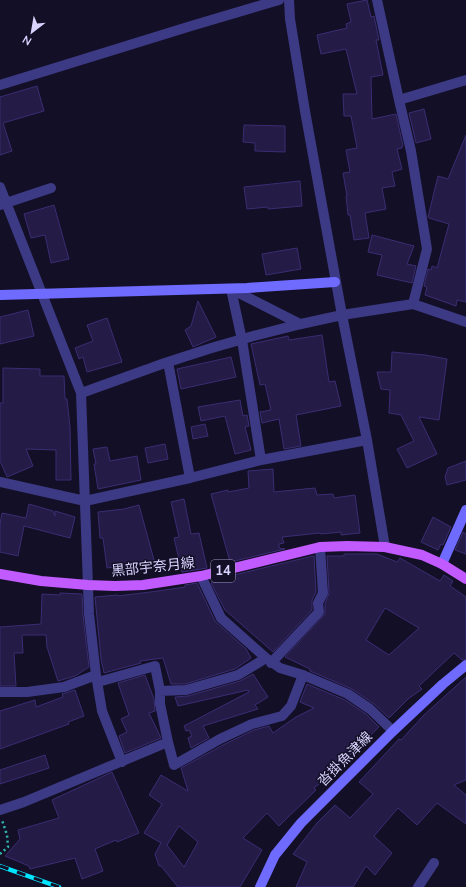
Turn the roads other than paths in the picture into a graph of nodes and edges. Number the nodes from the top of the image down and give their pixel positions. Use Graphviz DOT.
graph roads {
  1 [pos="279,0"];
  2 [pos="289,0"];
  3 [pos="377,0"];
  4 [pos="466,80"];
  5 [pos="0,85"];
  6 [pos="399,100"];
  7 [pos="0,187"];
  8 [pos="51,188"];
  9 [pos="3,204"];
  10 [pos="335,282"];
  11 [pos="231,289"];
  12 [pos="42,294"];
  13 [pos="0,295"];
  14 [pos="413,304"];
  15 [pos="342,316"];
  16 [pos="466,322"];
  17 [pos="300,324"];
  18 [pos="242,340"];
  19 [pos="168,362"];
  20 [pos="81,393"];
  21 [pos="367,440"];
  22 [pos="261,460"];
  23 [pos="190,478"];
  24 [pos="0,482"];
  25 [pos="85,501"];
  26 [pos="466,510"];
  27 [pos="320,547"];
  28 [pos="385,547"];
  29 [pos="442,564"];
  30 [pos="0,574"];
  31 [pos="201,576"];
  32 [pos="466,579"];
  33 [pos="88,585"];
  34 [pos="269,660"];
  35 [pos="466,665"];
  36 [pos="303,676"];
  37 [pos="97,678"];
  38 [pos="160,691"];
  39 [pos="0,692"];
  40 [pos="393,731"];
  41 [pos="168,742"];
  42 [pos="122,762"];
  43 [pos="0,810"];
  44 [pos="434,863"];
  45 [pos="260,887"];
  46 [pos="418,887"];
  1 -- 5 [label="street"];
  2 -- 10 [label="street"];
  3 -- 6 [label="street"];
  4 -- 6 [label="street"];
  6 -- 14 [label="street"];
  7 -- 9 [label="street"];
  8 -- 9 [label="street"];
  9 -- 12 [label="street"];
  10 -- 11 [label="main road"];
  10 -- 15 [label="street"];
  11 -- 12 [label="main road"];
  11 -- 17 [label="street"];
  11 -- 18 [label="street"];
  12 -- 13 [label="main road"];
  12 -- 20 [label="street"];
  14 -- 15 [label="street"];
  14 -- 16 [label="street"];
  15 -- 17 [label="street"];
  15 -- 21 [label="street"];
  17 -- 18 [label="street"];
  18 -- 19 [label="street"];
  18 -- 22 [label="street"];
  19 -- 20 [label="street"];
  19 -- 23 [label="street"];
  20 -- 25 [label="street"];
  21 -- 22 [label="street"];
  21 -- 28 [label="street"];
  22 -- 23 [label="street"];
  23 -- 25 [label="street"];
  24 -- 25 [label="street"];
  25 -- 33 [label="street"];
  26 -- 29 [label="main road"];
  27 -- 28 [label="main road, 黒部宇奈月線 / 14"];
  27 -- 31 [label="main road, 黒部宇奈月線 / 14"];
  27 -- 34 [label="street"];
  28 -- 29 [label="main road, 黒部宇奈月線 / 14"];
  29 -- 32 [label="main road, 黒部宇奈月線 / 14"];
  30 -- 33 [label="main road, 黒部宇奈月線 / 14"];
  31 -- 33 [label="main road, 黒部宇奈月線 / 14"];
  31 -- 34 [label="street"];
  33 -- 37 [label="street"];
  34 -- 36 [label="street"];
  34 -- 38 [label="street"];
  35 -- 40 [label="main road, 沓掛魚津線"];
  36 -- 40 [label="street"];
  36 -- 41 [label="street"];
  37 -- 38 [label="street"];
  37 -- 39 [label="street"];
  37 -- 42 [label="street"];
  38 -- 41 [label="street"];
  40 -- 45 [label="main road, 沓掛魚津線"];
  41 -- 42 [label="street"];
  42 -- 43 [label="street"];
  44 -- 46 [label="street"];
}
